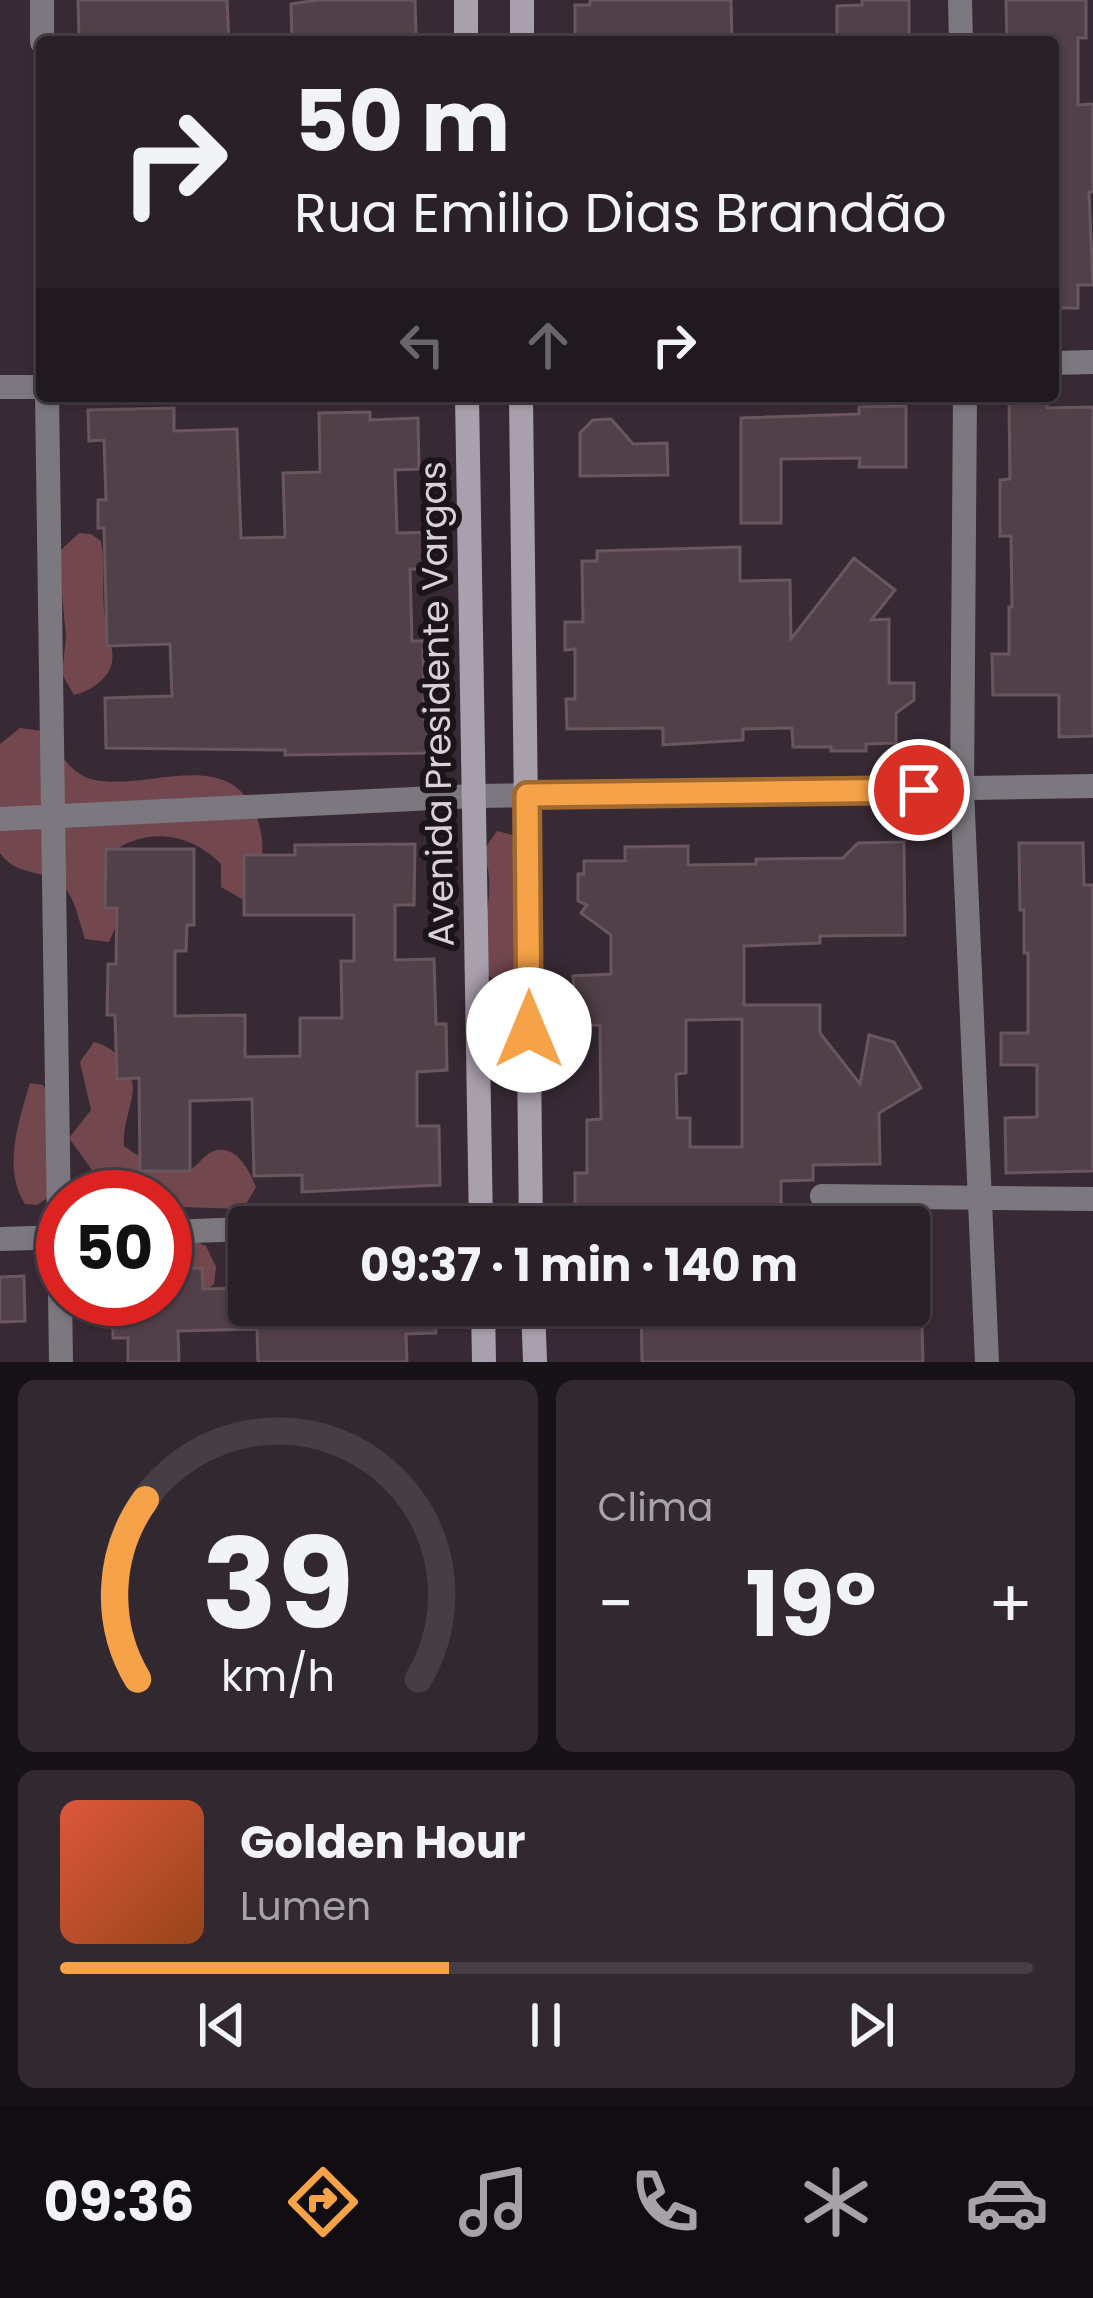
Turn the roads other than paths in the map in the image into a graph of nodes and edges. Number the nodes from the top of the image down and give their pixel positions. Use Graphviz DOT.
graph roads {
  1 [pos="42,0"];
  2 [pos="466,0"];
  3 [pos="522,0"];
  4 [pos="960,0"];
  5 [pos="42,36"];
  6 [pos="466,36"];
  7 [pos="522,36"];
  8 [pos="961,36"];
  9 [pos="1093,362"];
  10 [pos="1059,363"];
  11 [pos="0,387"];
  12 [pos="36,387"];
  13 [pos="47,402"];
  14 [pos="466,402"];
  15 [pos="521,402"];
  16 [pos="965,402"];
  17 [pos="1093,786"];
  18 [pos="962,790"];
  19 [pos="527,795"];
  20 [pos="475,796"];
  21 [pos="53,818"];
  22 [pos="0,819"];
  23 [pos="60,1170"];
  24 [pos="822,1196"];
  25 [pos="1093,1199"];
  26 [pos="982,1200"];
  27 [pos="481,1206"];
  28 [pos="531,1206"];
  29 [pos="228,1230"];
  30 [pos="192,1231"];
  31 [pos="36,1238"];
  32 [pos="0,1239"];
  33 [pos="61,1326"];
  34 [pos="483,1326"];
  35 [pos="534,1326"];
  36 [pos="61,1362"];
  37 [pos="484,1362"];
  38 [pos="535,1362"];
  39 [pos="987,1362"];
  1 -- 5 [label="street"];
  2 -- 6 [label="main road"];
  3 -- 7 [label="main road"];
  4 -- 8 [label="street"];
  9 -- 10 [label="street"];
  11 -- 12 [label="street"];
  13 -- 21 [label="street"];
  14 -- 20 [label="main road, Avenida Presidente Vargas"];
  15 -- 19 [label="main road"];
  16 -- 18 [label="street"];
  17 -- 18 [label="street"];
  18 -- 19 [label="street"];
  18 -- 26 [label="street"];
  19 -- 20 [label="street"];
  19 -- 28 [label="main road"];
  20 -- 21 [label="street"];
  20 -- 27 [label="main road, Avenida Presidente Vargas"];
  21 -- 22 [label="street"];
  21 -- 23 [label="street"];
  24 -- 26 [label="street"];
  25 -- 26 [label="street"];
  26 -- 39 [label="street"];
  29 -- 30 [label="street"];
  31 -- 32 [label="street"];
  33 -- 36 [label="street"];
  34 -- 37 [label="main road"];
  35 -- 38 [label="main road"];
}
